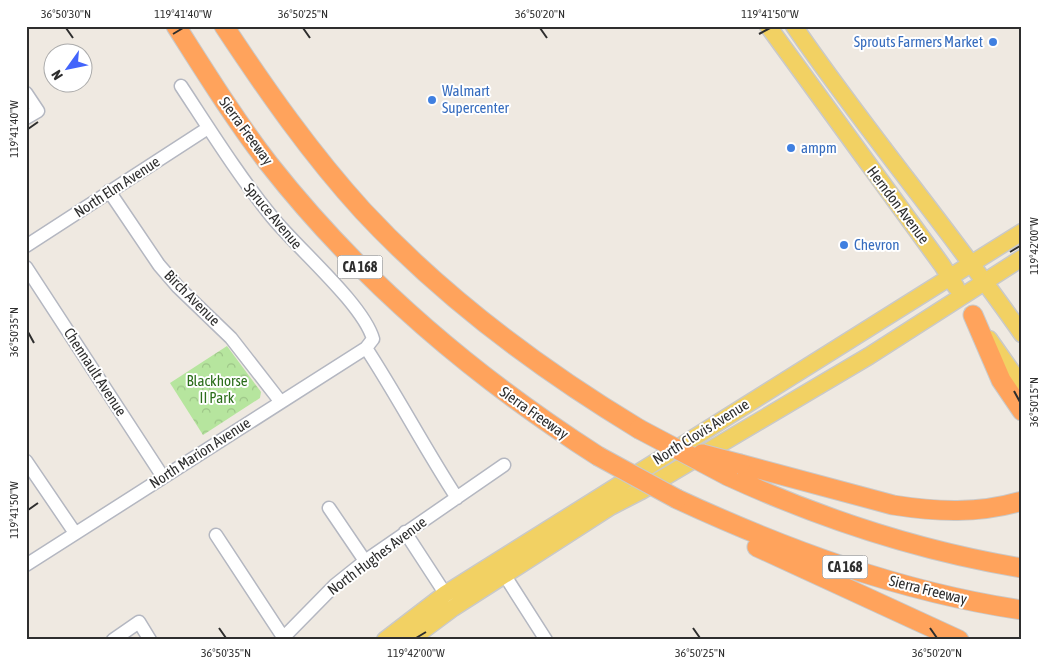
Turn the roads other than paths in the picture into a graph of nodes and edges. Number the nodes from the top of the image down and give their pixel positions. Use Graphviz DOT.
graph roads {
  1 [pos="176,26"];
  2 [pos="224,26"];
  3 [pos="768,26"];
  4 [pos="780,26"];
  5 [pos="794,26"];
  6 [pos="812,53"];
  7 [pos="794,63"];
  8 [pos="181,86"];
  9 [pos="26,93"];
  10 [pos="26,118"];
  11 [pos="208,128"];
  12 [pos="894,162"];
  13 [pos="109,191"];
  14 [pos="1022,232"];
  15 [pos="26,246"];
  16 [pos="1022,258"];
  17 [pos="972,264"];
  18 [pos="26,266"];
  19 [pos="950,277"];
  20 [pos="986,282"];
  21 [pos="963,298"];
  22 [pos="973,315"];
  23 [pos="858,334"];
  24 [pos="1022,334"];
  25 [pos="369,343"];
  26 [pos="1022,386"];
  27 [pos="770,388"];
  28 [pos="792,401"];
  29 [pos="280,402"];
  30 [pos="1022,411"];
  31 [pos="26,461"];
  32 [pos="690,462"];
  33 [pos="504,465"];
  34 [pos="734,470"];
  35 [pos="163,477"];
  36 [pos="457,498"];
  37 [pos="677,499"];
  38 [pos="1022,501"];
  39 [pos="329,508"];
  40 [pos="405,532"];
  41 [pos="75,533"];
  42 [pos="216,535"];
  43 [pos="949,554"];
  44 [pos="1022,560"];
  45 [pos="365,561"];
  46 [pos="26,565"];
  47 [pos="500,568"];
  48 [pos="1022,568"];
  49 [pos="445,594"];
  50 [pos="454,608"];
  51 [pos="1022,610"];
  52 [pos="282,639"];
  53 [pos="113,640"];
  54 [pos="150,640"];
  55 [pos="385,640"];
  56 [pos="410,640"];
  57 [pos="546,640"];
  58 [pos="959,640"];
  1 -- 37 [label="highway, Sierra Freeway / CA 168, bridge"];
  2 -- 34 [label="highway, CA 168, bridge"];
  3 -- 7 [label="main road, Herndon Avenue"];
  4 -- 6 [label="main road"];
  5 -- 6 [label="main road, Herndon Avenue"];
  6 -- 12 [label="main road, Herndon Avenue"];
  7 -- 12 [label="main road"];
  7 -- 19 [label="main road, Herndon Avenue"];
  8 -- 11 [label="street, Spruce Avenue"];
  9 -- 10 [label="street"];
  11 -- 13 [label="street, North Elm Avenue"];
  11 -- 25 [label="street, Spruce Avenue"];
  12 -- 17 [label="main road, Herndon Avenue"];
  13 -- 15 [label="street, North Elm Avenue"];
  13 -- 29 [label="street, Birch Avenue"];
  14 -- 17 [label="main road, North Clovis Avenue"];
  16 -- 20 [label="main road, North Clovis Avenue"];
  17 -- 19 [label="main road, North Clovis Avenue"];
  17 -- 20 [label="main road, Herndon Avenue"];
  18 -- 35 [label="street, Chennault Avenue"];
  19 -- 21 [label="main road, Herndon Avenue"];
  19 -- 23 [label="main road, North Clovis Avenue"];
  20 -- 21 [label="main road, North Clovis Avenue"];
  20 -- 24 [label="main road, Herndon Avenue"];
  21 -- 22 [label="main road, Herndon Avenue"];
  21 -- 28 [label="main road, North Clovis Avenue"];
  22 -- 26 [label="main road, Herndon Avenue"];
  22 -- 30 [label="highway"];
  23 -- 27 [label="main road, North Clovis Avenue"];
  23 -- 28 [label="main road"];
  25 -- 29 [label="street, North Marion Avenue"];
  25 -- 36 [label="street, Spruce Avenue"];
  27 -- 32 [label="main road"];
  27 -- 47 [label="main road, North Clovis Avenue"];
  28 -- 32 [label="main road, North Clovis Avenue"];
  29 -- 35 [label="street, North Marion Avenue"];
  31 -- 41 [label="street"];
  32 -- 47 [label="main road, North Clovis Avenue"];
  33 -- 36 [label="street, North Hughes Avenue"];
  34 -- 38 [label="highway"];
  34 -- 43 [label="highway, CA 168"];
  35 -- 41 [label="street, North Marion Avenue"];
  36 -- 40 [label="street, North Hughes Avenue"];
  37 -- 51 [label="highway, Sierra Freeway / CA 168"];
  37 -- 58 [label="highway"];
  39 -- 45 [label="street"];
  40 -- 45 [label="street, North Hughes Avenue"];
  40 -- 49 [label="street"];
  41 -- 46 [label="street, North Marion Avenue"];
  42 -- 52 [label="street"];
  43 -- 44 [label="highway"];
  43 -- 48 [label="highway, CA 168"];
  45 -- 52 [label="street, North Hughes Avenue"];
  47 -- 49 [label="main road, North Clovis Avenue"];
  47 -- 50 [label="main road, North Clovis Avenue"];
  47 -- 57 [label="street"];
  49 -- 50 [label="street"];
  49 -- 55 [label="main road, North Clovis Avenue"];
  50 -- 56 [label="main road, North Clovis Avenue"];
  53 -- 54 [label="street"];
}
